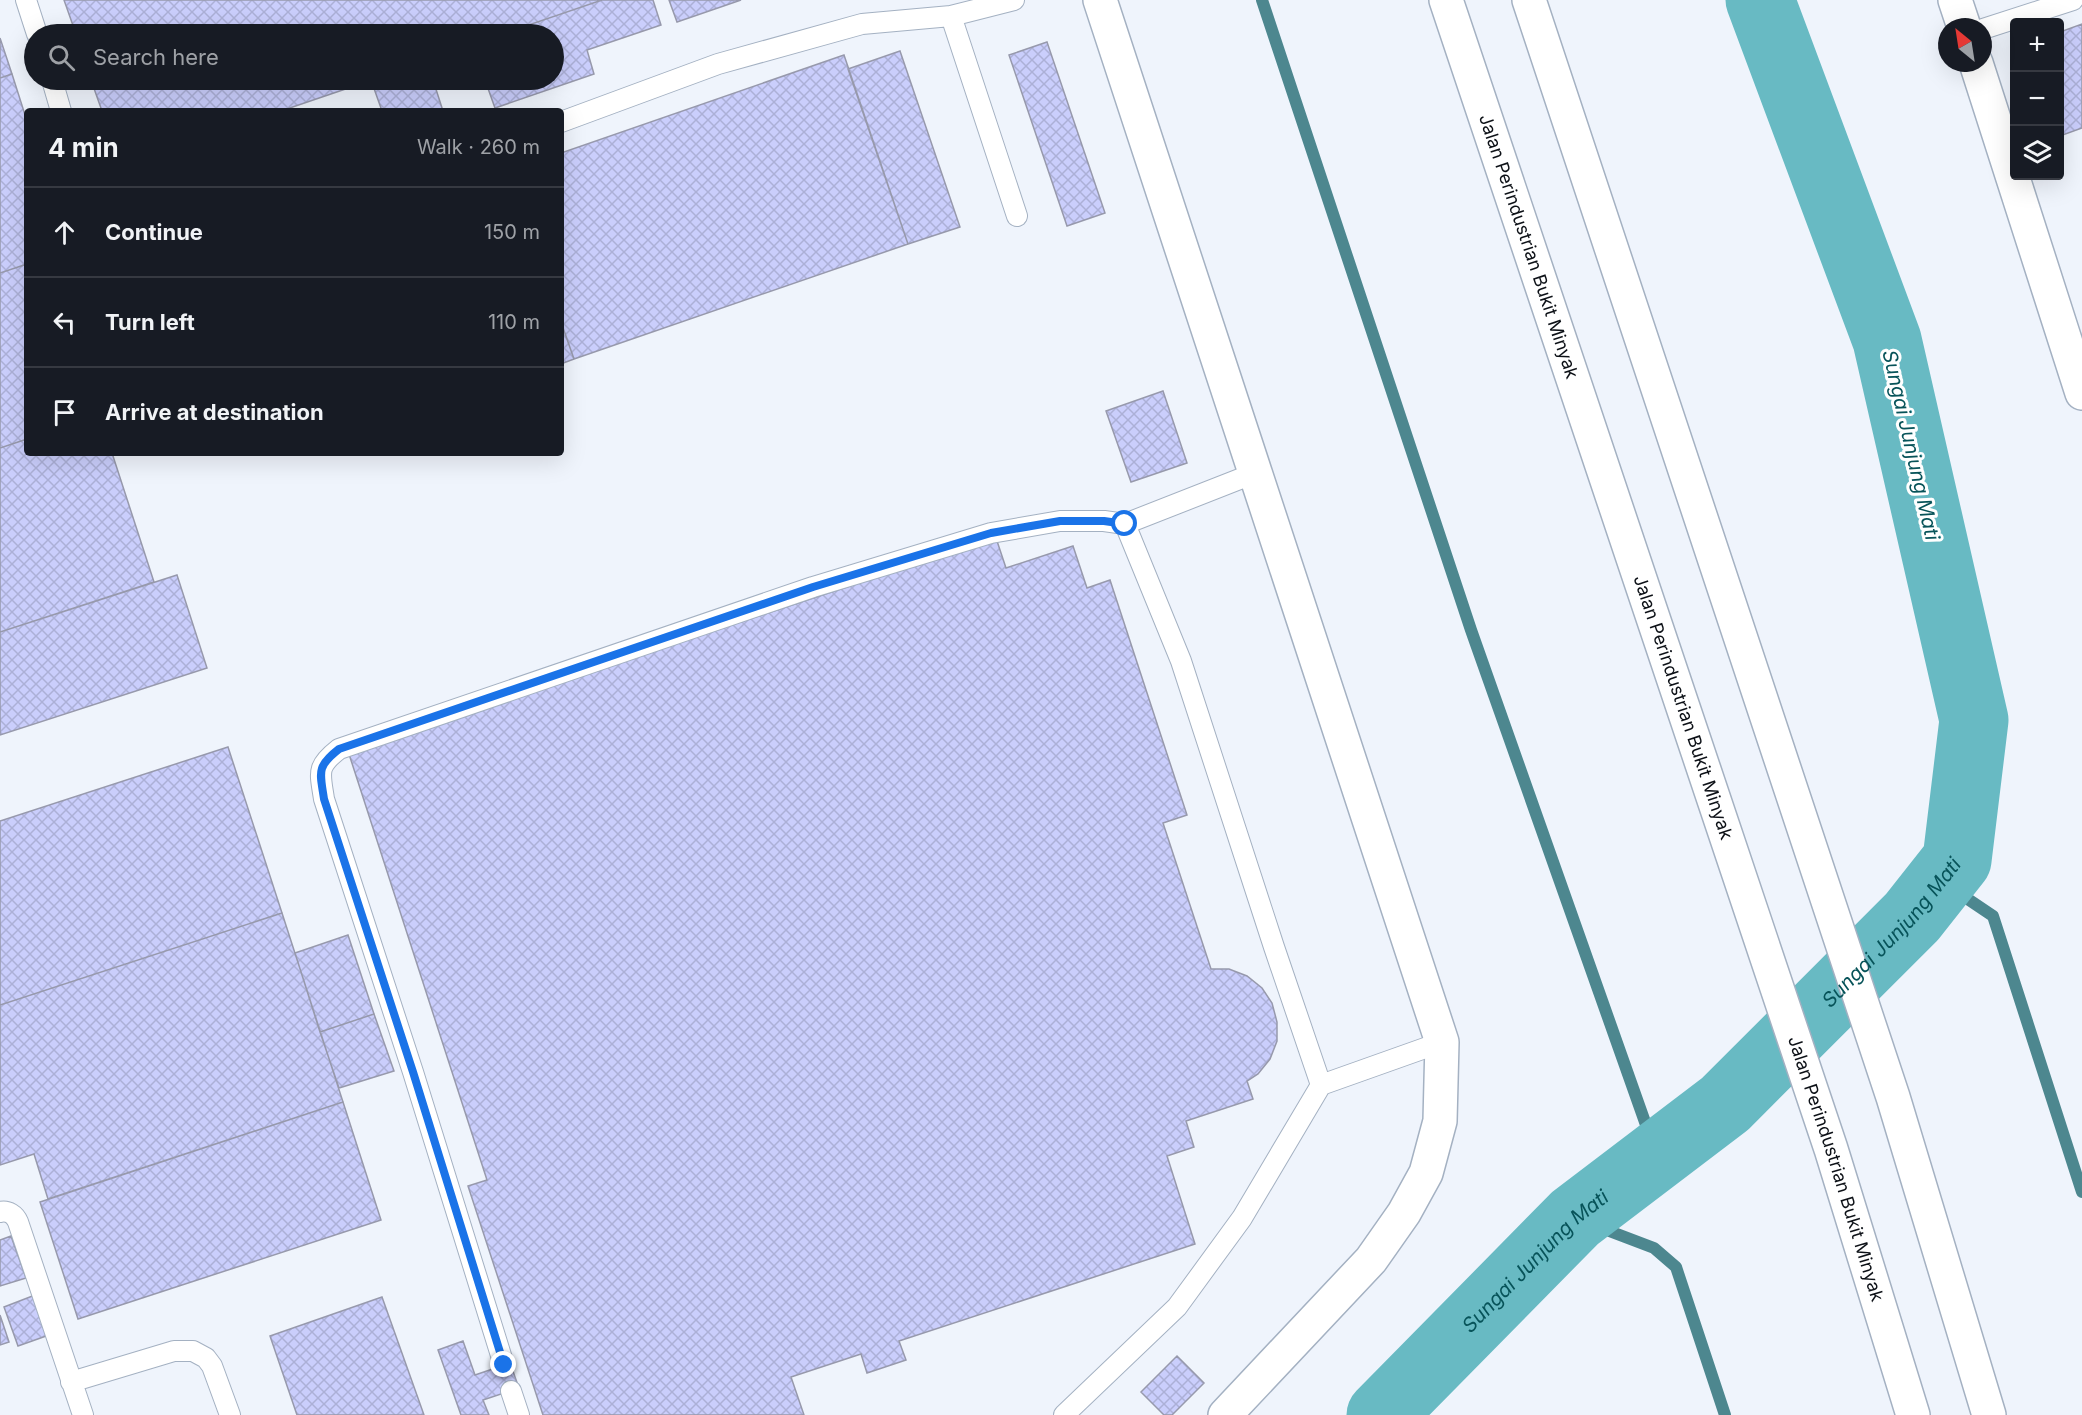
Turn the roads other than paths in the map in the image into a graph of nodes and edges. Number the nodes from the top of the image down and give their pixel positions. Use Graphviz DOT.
graph roads {
  1 [pos="26,0"];
  2 [pos="1014,0"];
  3 [pos="1100,0"];
  4 [pos="1446,0"];
  5 [pos="1529,0"];
  6 [pos="1955,0"];
  7 [pos="2073,0"];
  8 [pos="951,16"];
  9 [pos="1961,18"];
  10 [pos="34,24"];
  11 [pos="1992,27"];
  12 [pos="1979,72"];
  13 [pos="55,90"];
  14 [pos="60,108"];
  15 [pos="564,121"];
  16 [pos="1017,216"];
  17 [pos="2082,393"];
  18 [pos="1255,473"];
  19 [pos="1125,524"];
  20 [pos="1442,1042"];
  21 [pos="1321,1085"];
  22 [pos="0,1212"];
  23 [pos="504,1365"];
  24 [pos="71,1382"];
  25 [pos="511,1391"];
  26 [pos="83,1415"];
  27 [pos="230,1415"];
  28 [pos="519,1415"];
  29 [pos="1064,1415"];
  30 [pos="1225,1415"];
  31 [pos="1913,1415"];
  32 [pos="1989,1415"];
  1 -- 10 [label="lane"];
  2 -- 8 [label="lane"];
  3 -- 18 [label="main road"];
  4 -- 31 [label="main road, Jalan Perindustrian Bukit Minyak"];
  5 -- 32 [label="main road"];
  6 -- 9 [label="main road"];
  7 -- 11 [label="lane"];
  8 -- 15 [label="lane"];
  8 -- 16 [label="lane"];
  12 -- 17 [label="main road"];
  13 -- 14 [label="lane"];
  18 -- 19 [label="lane"];
  18 -- 20 [label="main road"];
  19 -- 21 [label="lane"];
  19 -- 23 [label="lane"];
  20 -- 21 [label="lane"];
  20 -- 30 [label="main road"];
  21 -- 29 [label="lane"];
  22 -- 24 [label="lane"];
  24 -- 26 [label="lane"];
  24 -- 27 [label="lane"];
  25 -- 28 [label="lane"];
}
